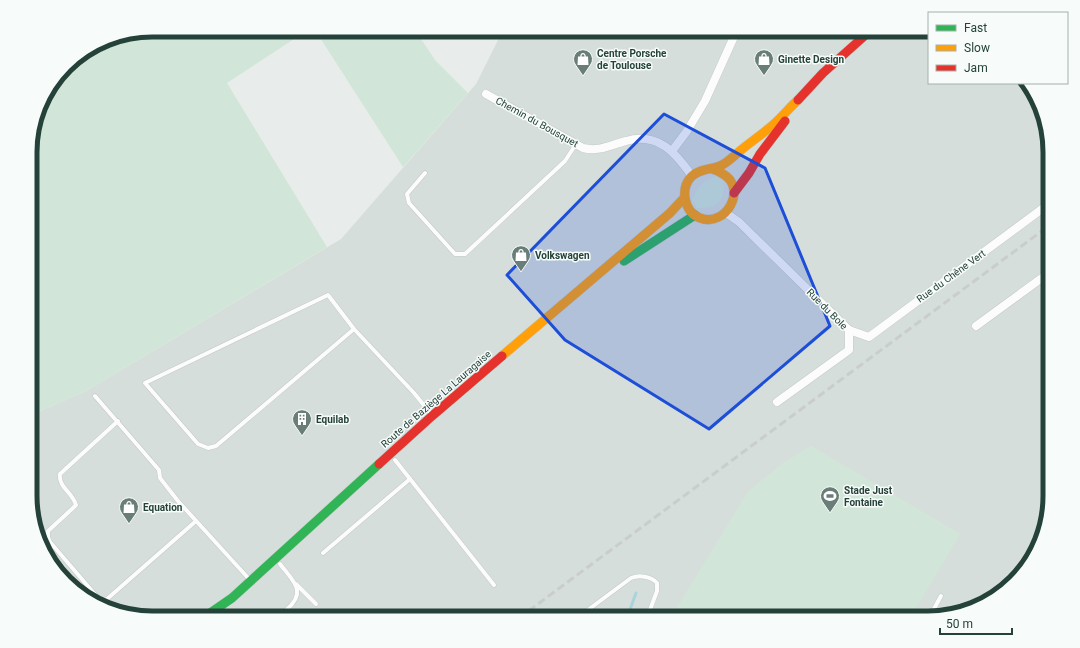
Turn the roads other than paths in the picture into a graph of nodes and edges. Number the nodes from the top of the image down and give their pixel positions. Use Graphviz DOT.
graph roads {
  1 [pos="734,37"];
  2 [pos="863,37"];
  3 [pos="873,37"];
  4 [pos="486,94"];
  5 [pos="576,144"];
  6 [pos="672,151"];
  7 [pos="712,169"];
  8 [pos="425,173"];
  9 [pos="692,176"];
  10 [pos="734,193"];
  11 [pos="684,198"];
  12 [pos="1043,208"];
  13 [pos="726,213"];
  14 [pos="695,215"];
  15 [pos="1043,277"];
  16 [pos="976,326"];
  17 [pos="354,329"];
  18 [pos="849,330"];
  19 [pos="95,396"];
  20 [pos="777,402"];
  21 [pos="432,416"];
  22 [pos="118,421"];
  23 [pos="395,460"];
  24 [pos="410,479"];
  25 [pos="196,521"];
  26 [pos="322,553"];
  27 [pos="280,564"];
  28 [pos="250,581"];
  29 [pos="296,584"];
  30 [pos="494,584"];
  31 [pos="940,596"];
  32 [pos="98,598"];
  33 [pos="103,600"];
  34 [pos="316,604"];
  35 [pos="286,610"];
  36 [pos="214,611"];
  37 [pos="226,611"];
  38 [pos="586,611"];
  39 [pos="649,611"];
  40 [pos="932,611"];
  1 -- 6 [label="street"];
  2 -- 7 [label="main road"];
  3 -- 10 [label="main road"];
  4 -- 5 [label="street, Chemin du Bousquet"];
  5 -- 6 [label="street, Chemin du Bousquet"];
  5 -- 8 [label="lane"];
  6 -- 9 [label="street, Chemin du Bousquet"];
  7 -- 9 [label="main road"];
  7 -- 10 [label="main road"];
  9 -- 11 [label="main road"];
  10 -- 13 [label="main road"];
  11 -- 14 [label="main road"];
  11 -- 21 [label="main road, Route de Baziège La Lauragaise"];
  12 -- 18 [label="street, Rue du Chêne Vert"];
  13 -- 14 [label="main road"];
  13 -- 18 [label="street, Rue du Bole"];
  14 -- 23 [label="main road, Route de Baziège La Lauragaise"];
  15 -- 16 [label="street"];
  17 -- 17 [label="lane"];
  17 -- 21 [label="lane"];
  18 -- 20 [label="street, Rue du Bole"];
  19 -- 22 [label="lane"];
  21 -- 28 [label="main road, Route de Baziège La Lauragaise"];
  22 -- 25 [label="lane"];
  22 -- 32 [label="lane"];
  23 -- 24 [label="lane"];
  23 -- 27 [label="main road, Route de Baziège La Lauragaise"];
  24 -- 26 [label="lane"];
  24 -- 30 [label="lane"];
  25 -- 28 [label="lane"];
  25 -- 33 [label="lane"];
  27 -- 29 [label="lane"];
  27 -- 37 [label="main road, Route de Baziège La Lauragaise"];
  28 -- 36 [label="main road, Route de Baziège La Lauragaise"];
  29 -- 34 [label="lane"];
  29 -- 35 [label="lane"];
  31 -- 40 [label="lane"];
  38 -- 39 [label="lane"];
}
